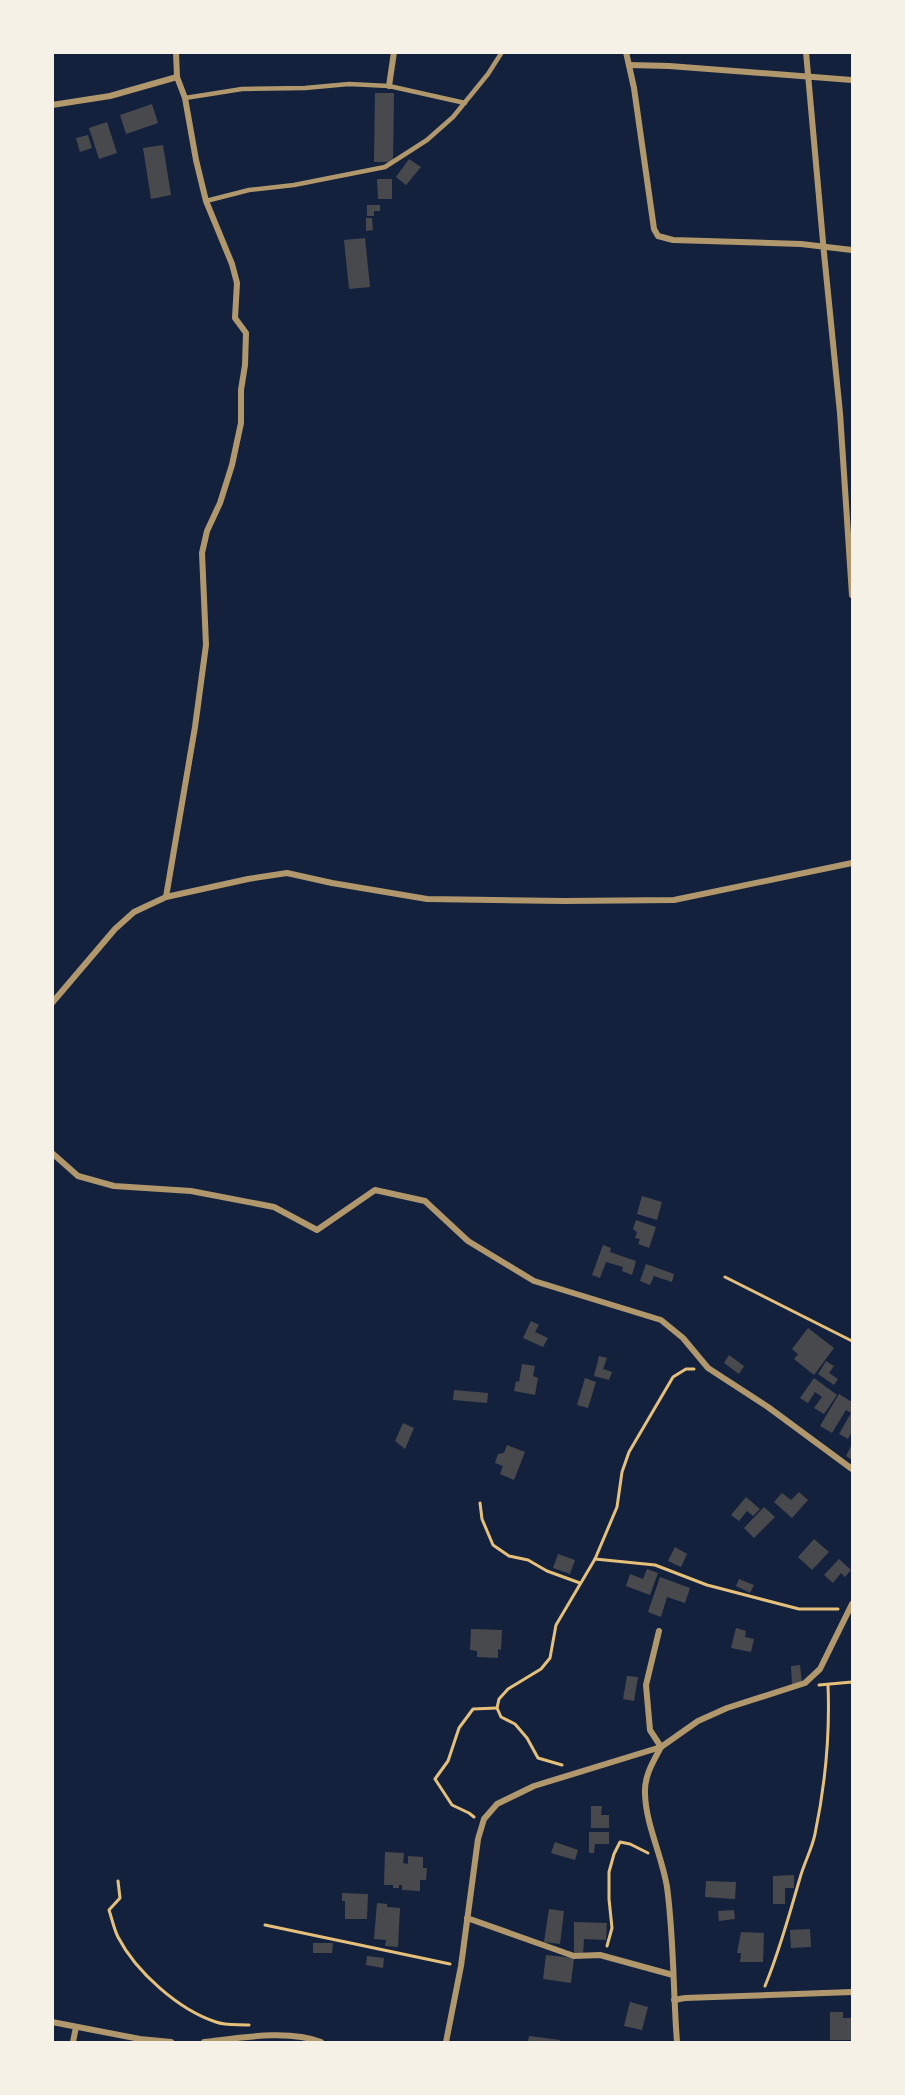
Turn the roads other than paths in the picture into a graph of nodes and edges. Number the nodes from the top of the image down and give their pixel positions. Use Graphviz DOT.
graph roads {
  1 [pos="176,52"];
  2 [pos="394,52"];
  3 [pos="502,52"];
  4 [pos="626,52"];
  5 [pos="806,52"];
  6 [pos="629,65"];
  7 [pos="808,76"];
  8 [pos="177,77"];
  9 [pos="852,80"];
  10 [pos="389,86"];
  11 [pos="185,98"];
  12 [pos="465,103"];
  13 [pos="52,105"];
  14 [pos="206,201"];
  15 [pos="823,246"];
  16 [pos="852,250"];
  17 [pos="852,595"];
  18 [pos="852,863"];
  19 [pos="166,897"];
  20 [pos="52,1004"];
  21 [pos="52,1153"];
  22 [pos="852,1469"];
  23 [pos="851,1606"];
  24 [pos="659,1631"];
  25 [pos="661,1747"];
  26 [pos="467,1918"];
  27 [pos="673,1975"];
  28 [pos="852,1992"];
  29 [pos="674,2000"];
  30 [pos="52,2022"];
  31 [pos="76,2027"];
  32 [pos="74,2043"];
  33 [pos="171,2043"];
  34 [pos="204,2043"];
  35 [pos="321,2043"];
  36 [pos="446,2043"];
  37 [pos="677,2043"];
  1 -- 8 [label="street"];
  2 -- 10 [label="street"];
  3 -- 12 [label="lane"];
  4 -- 6 [label="street"];
  5 -- 7 [label="street"];
  6 -- 7 [label="street"];
  6 -- 15 [label="street"];
  7 -- 9 [label="street"];
  7 -- 15 [label="street"];
  8 -- 11 [label="street"];
  8 -- 13 [label="street"];
  10 -- 11 [label="lane"];
  10 -- 12 [label="lane"];
  11 -- 14 [label="street"];
  12 -- 14 [label="lane"];
  14 -- 19 [label="street"];
  15 -- 16 [label="street"];
  15 -- 17 [label="street"];
  18 -- 19 [label="street"];
  19 -- 20 [label="street"];
  21 -- 22 [label="street"];
  23 -- 25 [label="street"];
  24 -- 25 [label="street"];
  25 -- 26 [label="street"];
  25 -- 27 [label="street"];
  26 -- 27 [label="street"];
  26 -- 36 [label="street"];
  27 -- 29 [label="street"];
  28 -- 29 [label="street"];
  29 -- 37 [label="street"];
  30 -- 31 [label="street"];
  31 -- 32 [label="street"];
  31 -- 33 [label="street"];
  34 -- 35 [label="street"];
}
